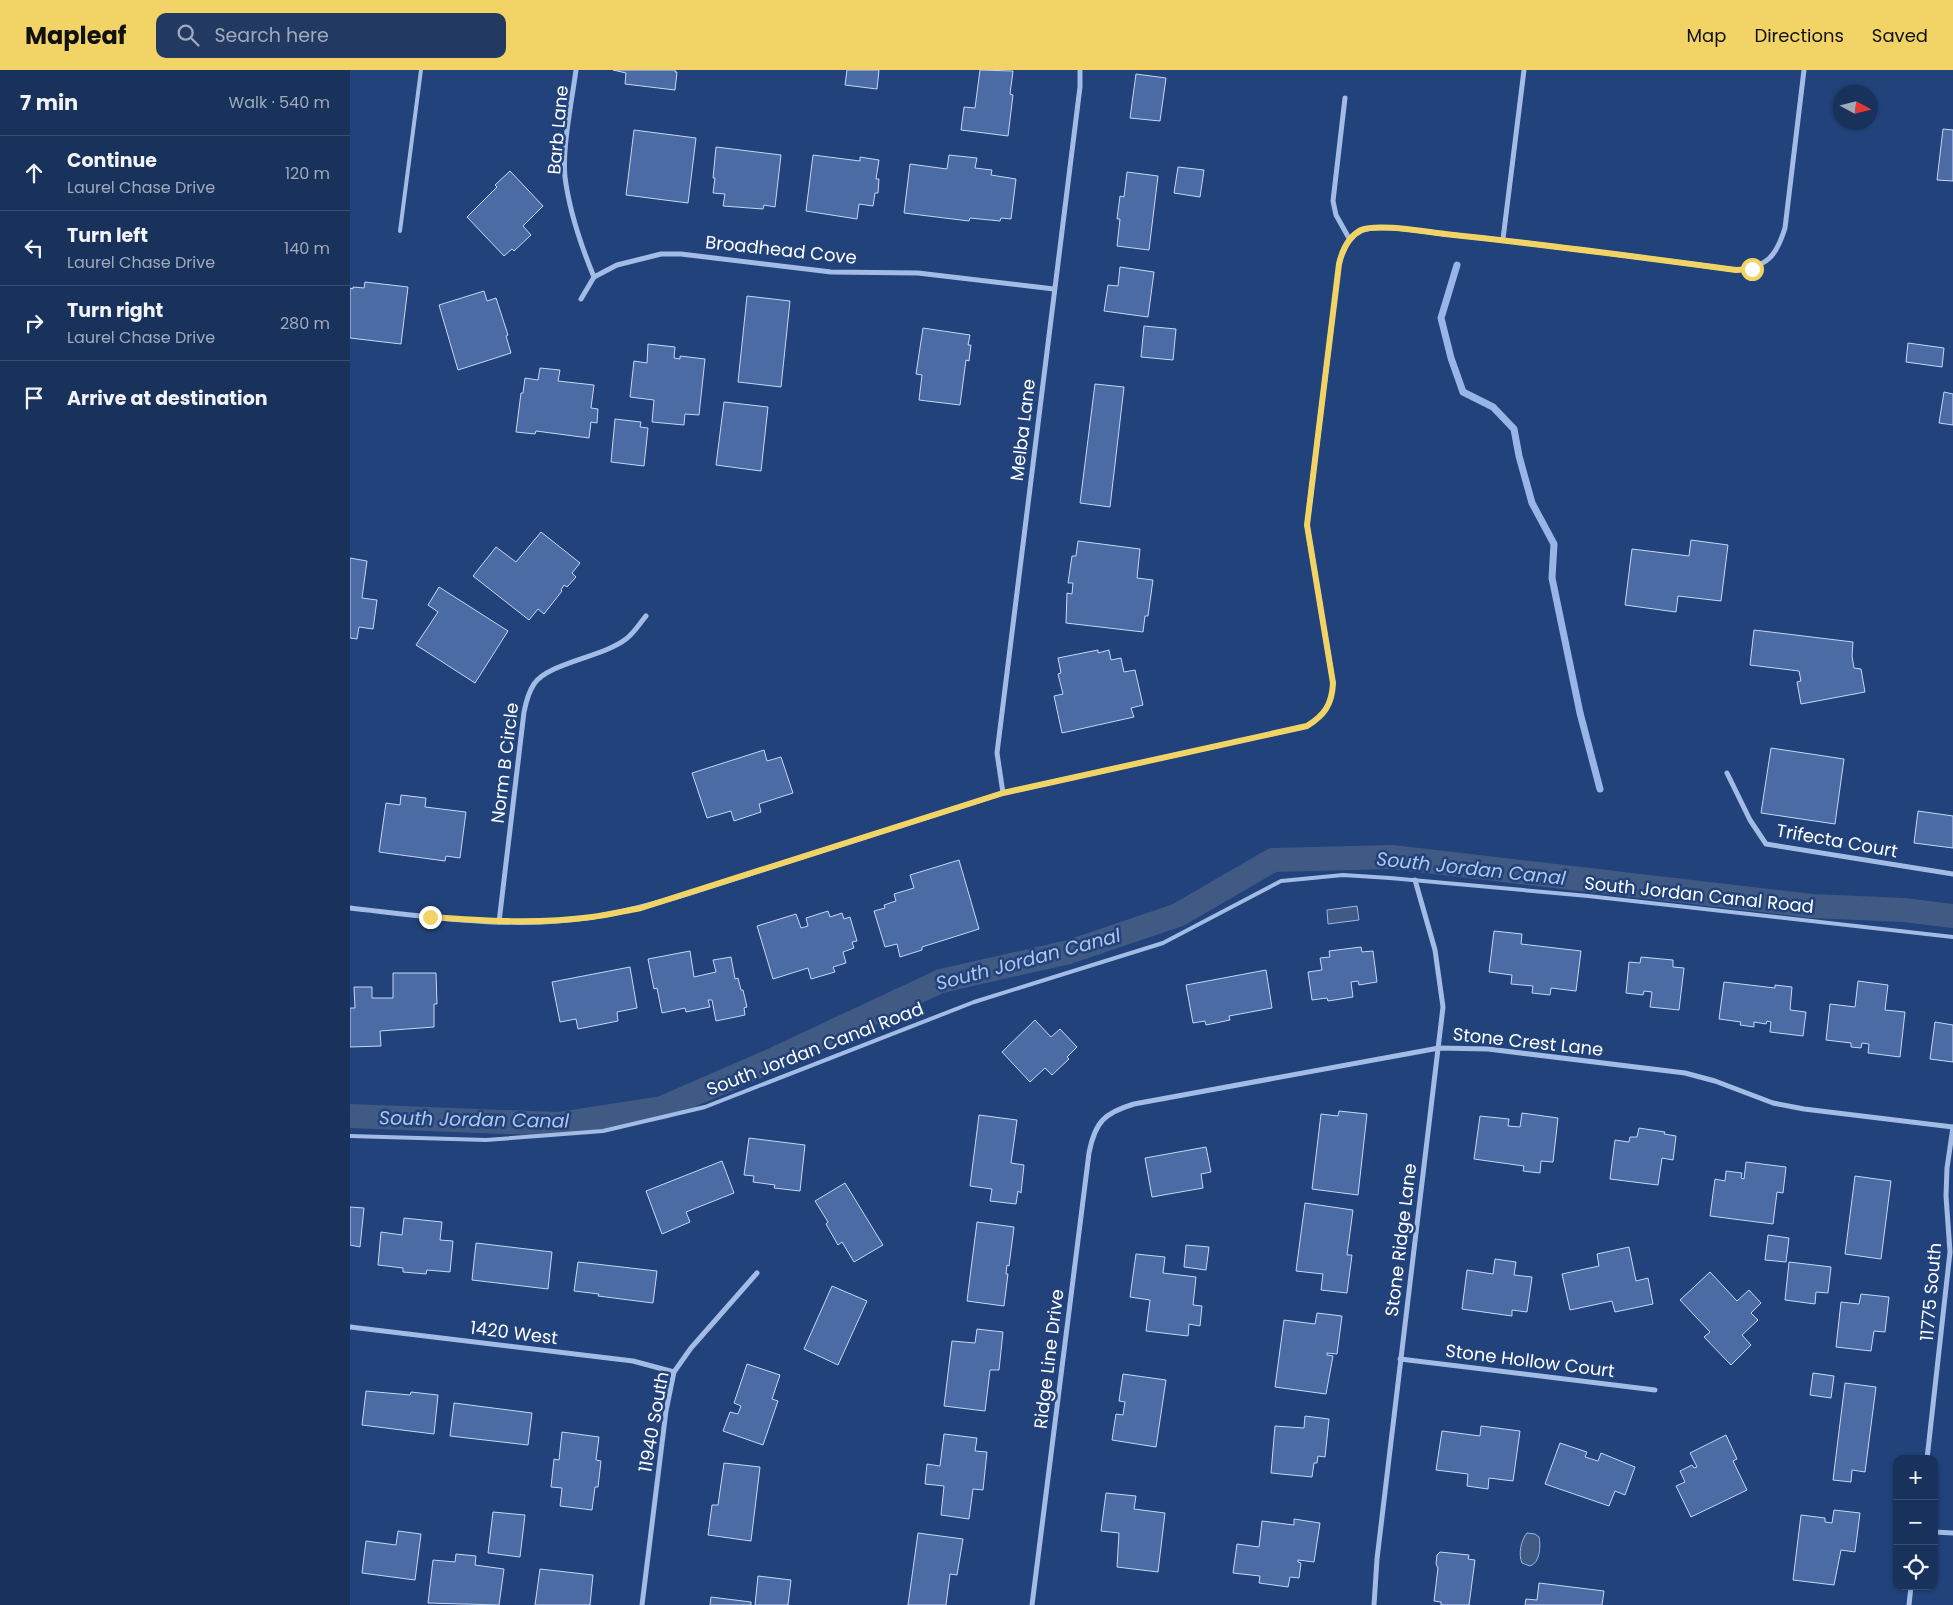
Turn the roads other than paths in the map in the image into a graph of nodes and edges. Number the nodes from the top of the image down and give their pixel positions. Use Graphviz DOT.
graph roads {
  1 [pos="421,70"];
  2 [pos="576,70"];
  3 [pos="1080,70"];
  4 [pos="1524,70"];
  5 [pos="1804,70"];
  6 [pos="1345,98"];
  7 [pos="400,231"];
  8 [pos="1503,239"];
  9 [pos="1350,240"];
  10 [pos="594,277"];
  11 [pos="1054,289"];
  12 [pos="580,299"];
  13 [pos="646,616"];
  14 [pos="1727,773"];
  15 [pos="1003,793"];
  16 [pos="1953,874"];
  17 [pos="1415,880"];
  18 [pos="350,908"];
  19 [pos="499,922"];
  20 [pos="1953,937"];
  21 [pos="1439,1048"];
  22 [pos="1102,1120"];
  23 [pos="1953,1127"];
  24 [pos="350,1136"];
  25 [pos="757,1273"];
  26 [pos="350,1327"];
  27 [pos="1400,1359"];
  28 [pos="674,1372"];
  29 [pos="1656,1390"];
  30 [pos="1927,1455"];
  31 [pos="1938,1532"];
  32 [pos="1953,1533"];
  33 [pos="1911,1590"];
  34 [pos="642,1605"];
  35 [pos="1032,1605"];
  36 [pos="1374,1605"];
  37 [pos="1909,1605"];
  1 -- 7 [label="lane"];
  2 -- 10 [label="street, Barb Lane"];
  3 -- 11 [label="street, Melba Lane"];
  4 -- 8 [label="street"];
  5 -- 8 [label="street"];
  6 -- 9 [label="street"];
  8 -- 9 [label="street"];
  9 -- 15 [label="street"];
  10 -- 11 [label="street, Broadhead Cove"];
  10 -- 12 [label="street, Broadhead Cove"];
  11 -- 15 [label="street, Melba Lane"];
  13 -- 19 [label="street, Norm B Circle"];
  14 -- 16 [label="street, Trifecta Court"];
  15 -- 19 [label="street"];
  17 -- 20 [label="lane, South Jordan Canal Road"];
  17 -- 21 [label="street, Stone Ridge Lane"];
  17 -- 24 [label="lane, South Jordan Canal Road"];
  18 -- 19 [label="street"];
  21 -- 22 [label="street, Stone Crest Lane"];
  21 -- 23 [label="street, Stone Crest Lane"];
  21 -- 27 [label="street, Stone Ridge Lane"];
  22 -- 35 [label="street, Ridge Line Drive"];
  23 -- 30 [label="street, 11775 South"];
  25 -- 28 [label="street, 11940 South"];
  26 -- 28 [label="street, 1420 West"];
  27 -- 29 [label="street, Stone Hollow Court"];
  27 -- 36 [label="street, Stone Ridge Lane"];
  28 -- 34 [label="street, 11940 South"];
  31 -- 32 [label="street"];
  33 -- 37 [label="street"];
}
